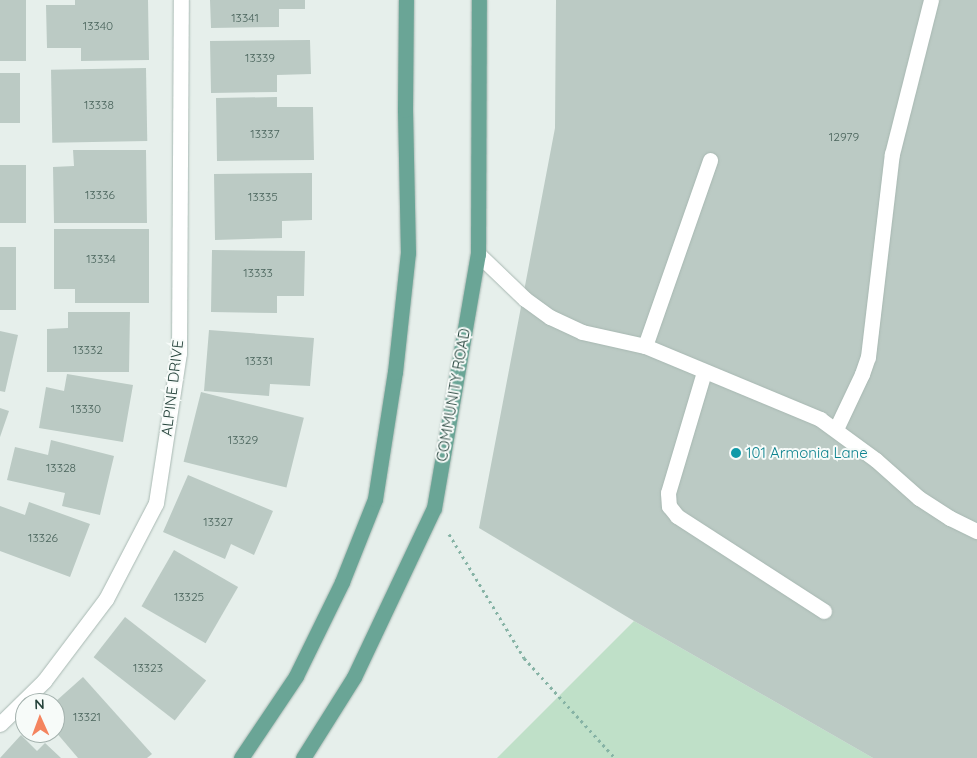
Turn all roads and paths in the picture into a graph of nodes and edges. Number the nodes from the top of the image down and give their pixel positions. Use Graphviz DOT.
graph roads {
  1 [pos="181,0"];
  2 [pos="406,0"];
  3 [pos="479,0"];
  4 [pos="931,0"];
  5 [pos="710,160"];
  6 [pos="478,254"];
  7 [pos="645,346"];
  8 [pos="704,372"];
  9 [pos="836,429"];
  10 [pos="434,508"];
  11 [pos="977,530"];
  12 [pos="824,611"];
  13 [pos="0,724"];
  14 [pos="241,758"];
  15 [pos="303,758"];
  16 [pos="615,758"];
  1 -- 13 [label="lane, ALPINE DRIVE"];
  2 -- 14 [label="main road"];
  3 -- 6 [label="main road, COMMUNITY ROAD"];
  4 -- 9 [label="lane"];
  5 -- 7 [label="lane"];
  6 -- 7 [label="lane"];
  6 -- 10 [label="main road, COMMUNITY ROAD"];
  7 -- 8 [label="lane"];
  8 -- 9 [label="lane"];
  8 -- 12 [label="lane"];
  9 -- 11 [label="lane"];
  10 -- 15 [label="main road, COMMUNITY ROAD"];
  10 -- 16 [label="path"];
}
